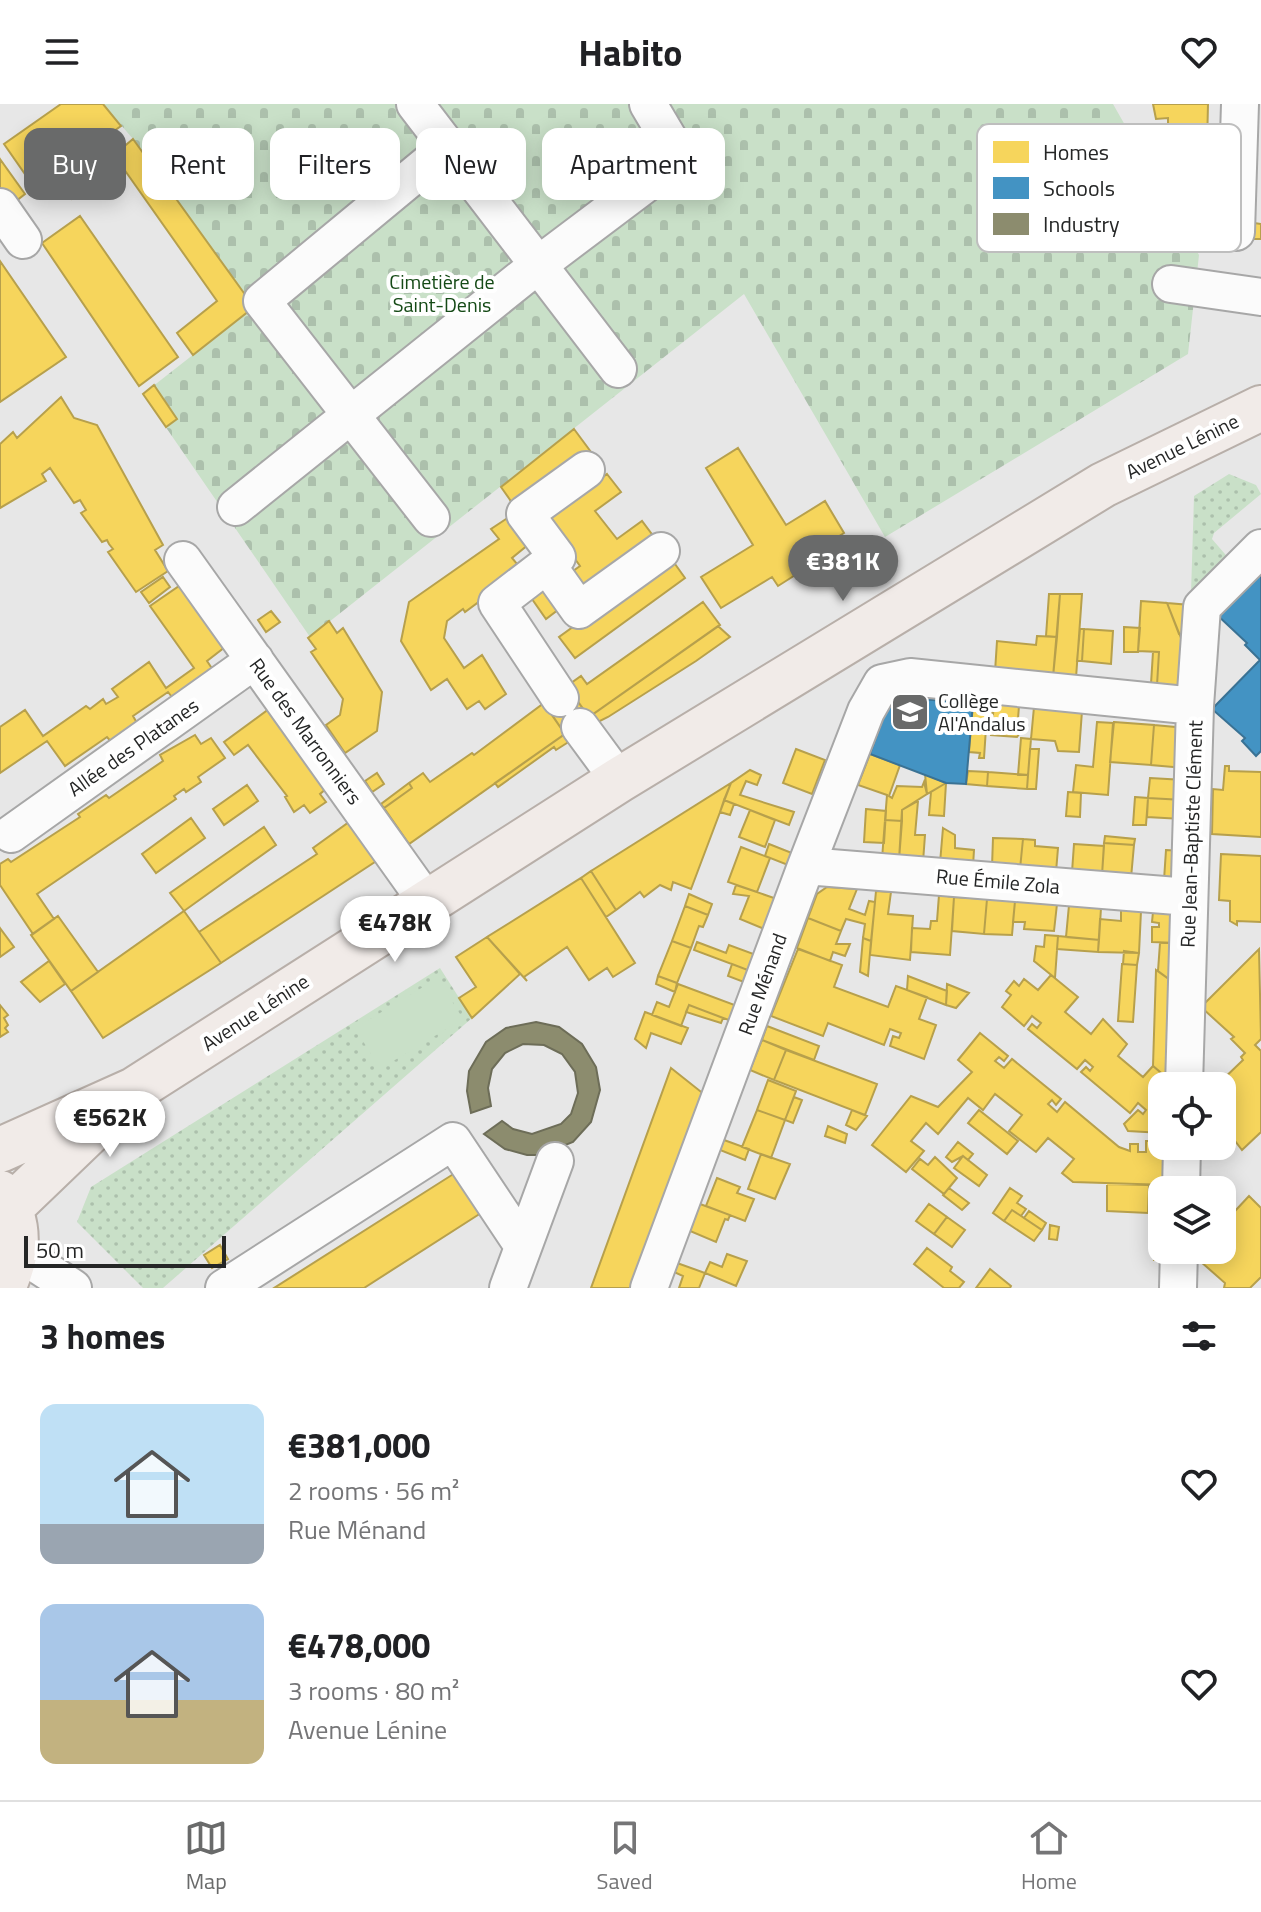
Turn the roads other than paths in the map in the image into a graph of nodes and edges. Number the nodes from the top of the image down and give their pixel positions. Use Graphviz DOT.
graph roads {
  1 [pos="415,104"];
  2 [pos="648,104"];
  3 [pos="1240,104"];
  4 [pos="1239,124"];
  5 [pos="433,128"];
  6 [pos="416,173"];
  7 [pos="488,200"];
  8 [pos="538,265"];
  9 [pos="1171,284"];
  10 [pos="1261,297"];
  11 [pos="618,369"];
  12 [pos="1261,408"];
  13 [pos="351,416"];
  14 [pos="586,470"];
  15 [pos="236,507"];
  16 [pos="431,518"];
  17 [pos="1261,548"];
  18 [pos="661,551"];
  19 [pos="183,560"];
  20 [pos="547,565"];
  21 [pos="255,660"];
  22 [pos="882,683"];
  23 [pos="1195,706"];
  24 [pos="619,780"];
  25 [pos="11,834"];
  26 [pos="806,866"];
  27 [pos="1189,897"];
  28 [pos="427,902"];
  29 [pos="1184,1072"];
  30 [pos="134,1090"];
  31 [pos="0,1150"];
  32 [pos="555,1161"];
  33 [pos="5,1200"];
  34 [pos="523,1246"];
  35 [pos="1179,1264"];
  36 [pos="10,1270"];
  37 [pos="73,1288"];
  38 [pos="224,1288"];
  39 [pos="508,1288"];
  40 [pos="649,1288"];
  41 [pos="1178,1288"];
  1 -- 5 [label="street"];
  2 -- 8 [label="street"];
  3 -- 4 [label="street"];
  6 -- 13 [label="street"];
  7 -- 8 [label="street"];
  8 -- 11 [label="street"];
  8 -- 13 [label="street"];
  9 -- 10 [label="street"];
  12 -- 24 [label="main road, Avenue Lénine"];
  13 -- 15 [label="street"];
  13 -- 16 [label="street"];
  14 -- 20 [label="street"];
  17 -- 23 [label="street"];
  18 -- 20 [label="street"];
  19 -- 21 [label="street, Rue des Marronniers"];
  20 -- 24 [label="street"];
  21 -- 25 [label="street, Allée des Platanes"];
  21 -- 28 [label="street, Rue des Marronniers"];
  22 -- 23 [label="street, Rue Jean-Baptiste Clément"];
  22 -- 26 [label="street, Rue Ménand"];
  23 -- 27 [label="street, Rue Jean-Baptiste Clément"];
  24 -- 28 [label="main road, Avenue Lénine"];
  26 -- 27 [label="street, Rue Émile Zola"];
  26 -- 40 [label="street, Rue Ménand"];
  27 -- 29 [label="street, Rue Jean-Baptiste Clément"];
  28 -- 30 [label="main road, Avenue Lénine"];
  30 -- 31 [label="main road, Avenue Lénine"];
  30 -- 33 [label="main road, Avenue Lénine"];
  32 -- 34 [label="street"];
  33 -- 36 [label="main road"];
  34 -- 38 [label="street"];
  34 -- 39 [label="street"];
  35 -- 41 [label="street"];
  36 -- 37 [label="street"];
}
